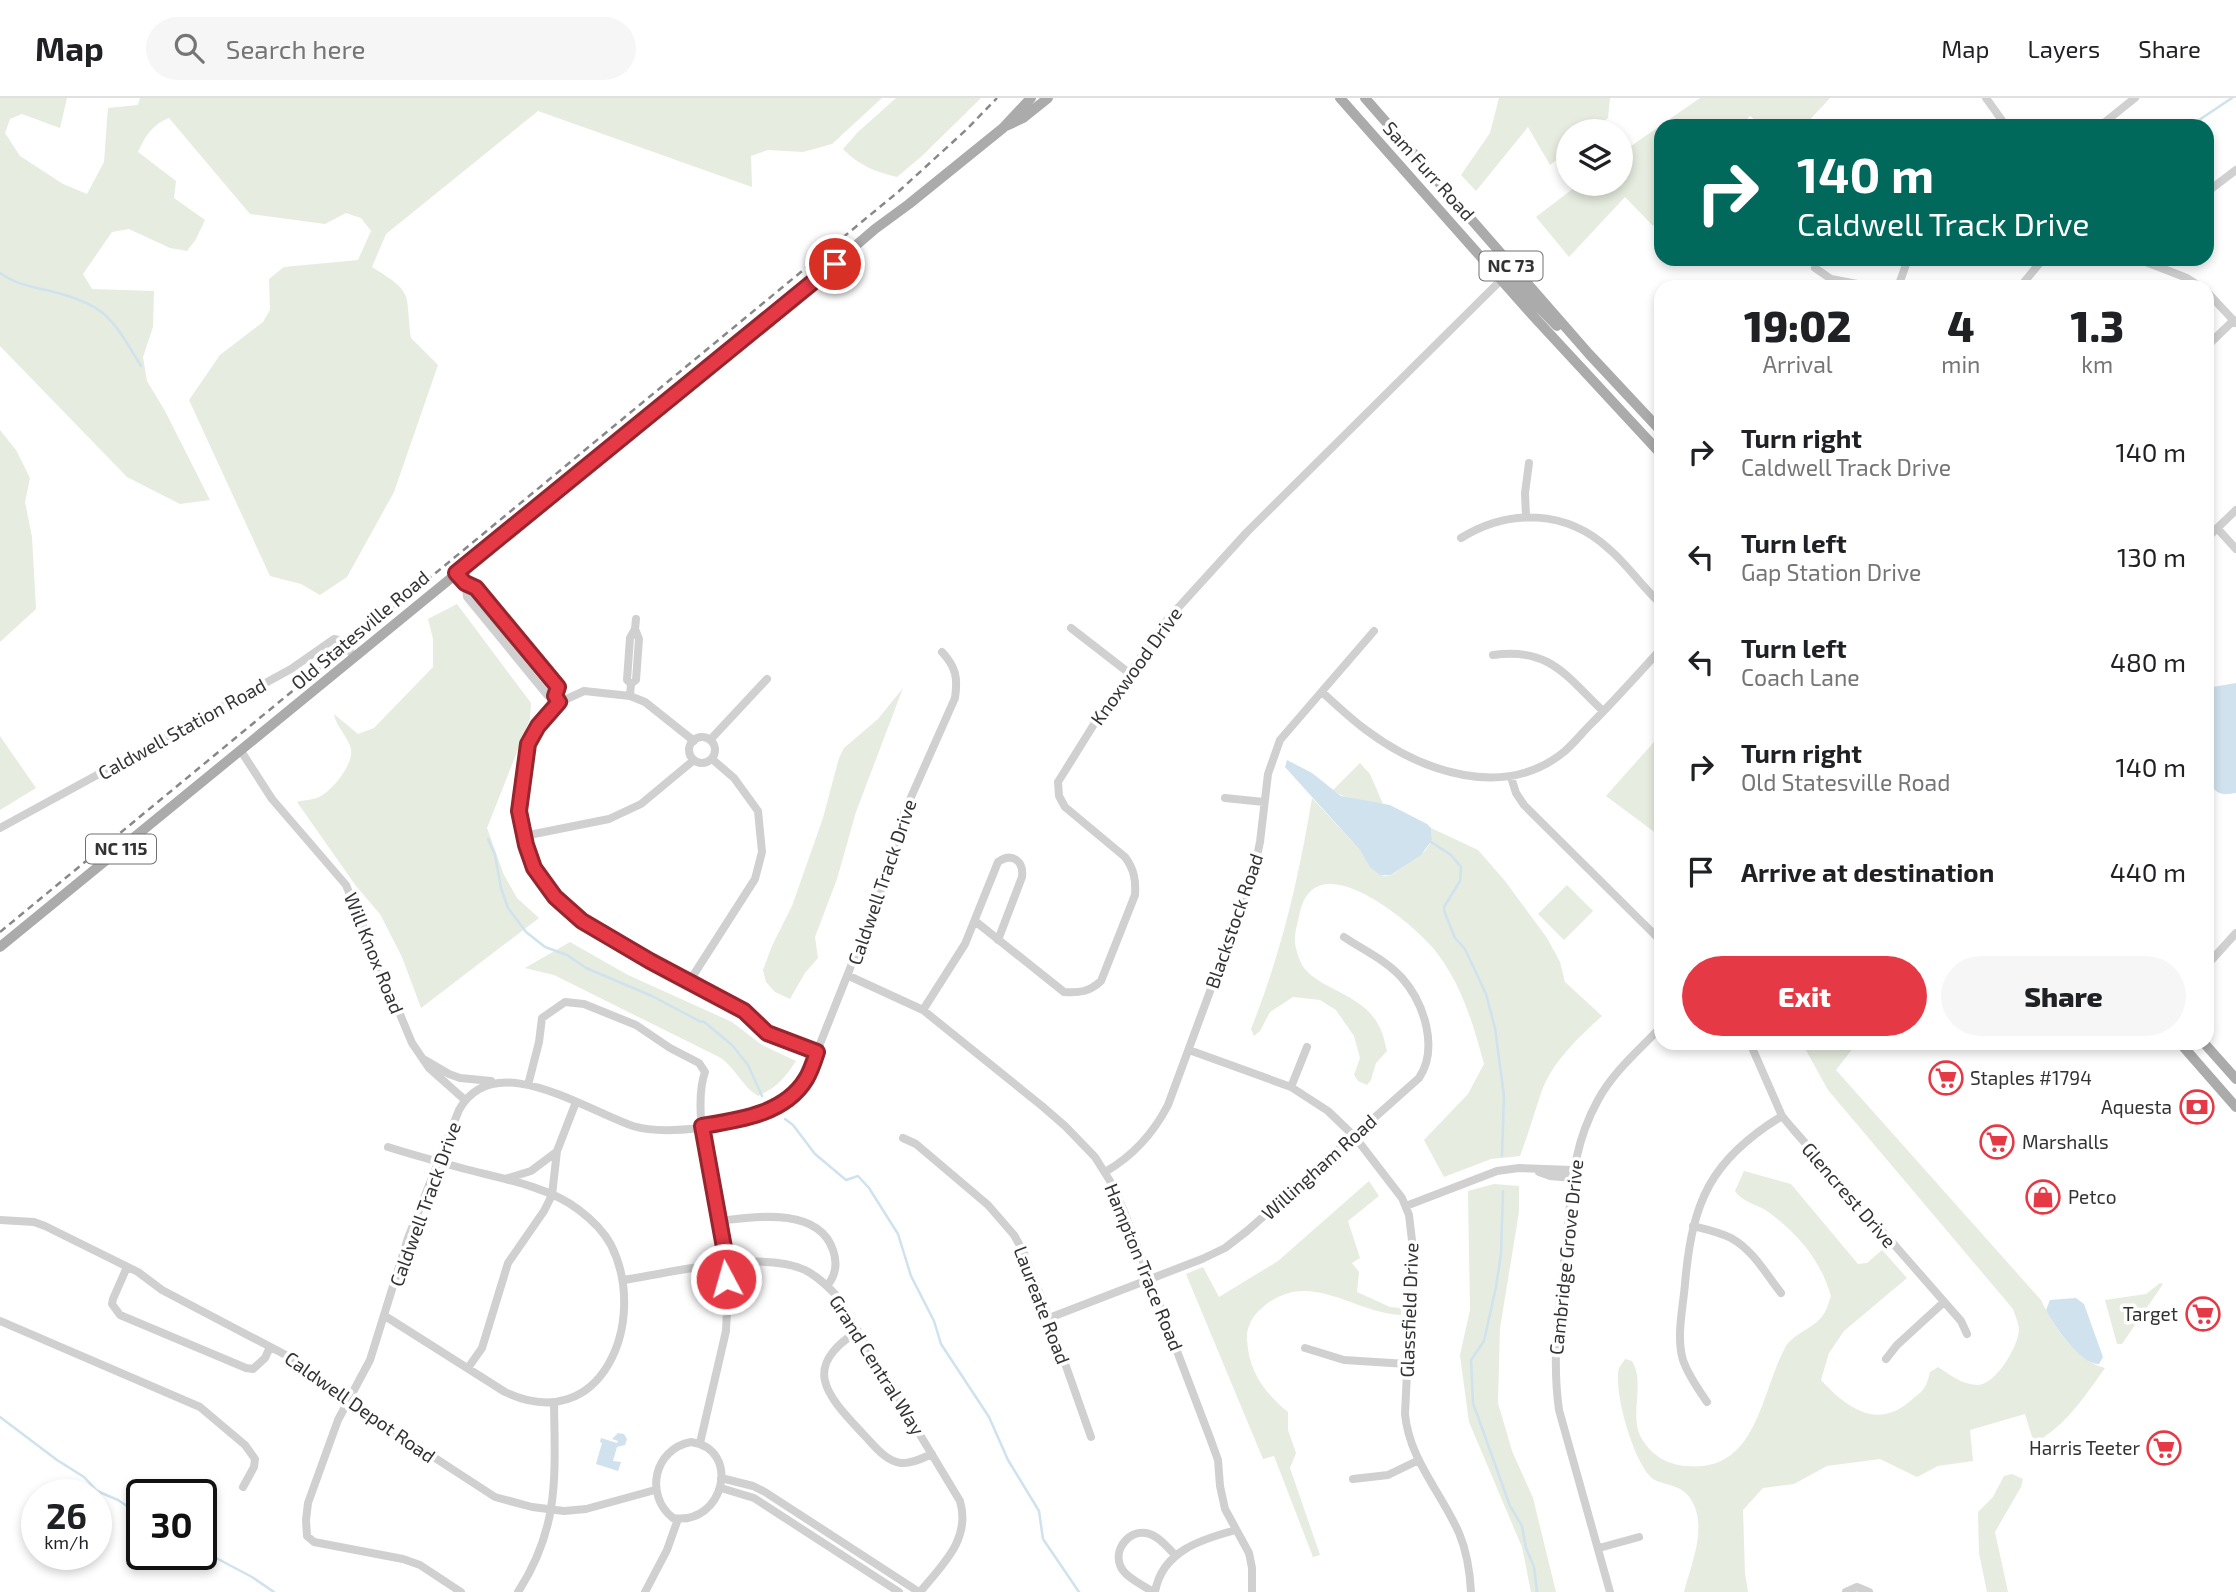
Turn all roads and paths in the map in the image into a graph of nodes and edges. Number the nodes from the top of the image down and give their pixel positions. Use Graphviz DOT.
graph roads {
  1 [pos="1031,98"];
  2 [pos="1048,98"];
  3 [pos="1340,98"];
  4 [pos="1986,98"];
  5 [pos="1368,99"];
  6 [pos="2132,99"];
  7 [pos="2001,119"];
  8 [pos="2108,119"];
  9 [pos="1003,128"];
  10 [pos="2236,170"];
  11 [pos="2214,187"];
  12 [pos="2037,266"];
  13 [pos="2159,266"];
  14 [pos="1815,268"];
  15 [pos="1502,279"];
  16 [pos="1836,280"];
  17 [pos="2026,280"];
  18 [pos="2190,280"];
  19 [pos="2214,299"];
  20 [pos="2235,321"];
  21 [pos="2214,340"];
  22 [pos="1589,354"];
  23 [pos="1654,424"];
  24 [pos="1654,447"];
  25 [pos="1529,463"];
  26 [pos="2236,510"];
  27 [pos="1526,516"];
  28 [pos="2217,528"];
  29 [pos="2214,531"];
  30 [pos="1461,538"];
  31 [pos="2236,549"];
  32 [pos="456,573"];
  33 [pos="465,583"];
  34 [pos="1654,596"];
  35 [pos="636,619"];
  36 [pos="1072,628"];
  37 [pos="1374,631"];
  38 [pos="517,638"];
  39 [pos="508,646"];
  40 [pos="942,652"];
  41 [pos="1493,655"];
  42 [pos="1654,656"];
  43 [pos="355,657"];
  44 [pos="1129,673"];
  45 [pos="767,679"];
  46 [pos="1322,692"];
  47 [pos="630,696"];
  48 [pos="557,699"];
  49 [pos="1603,711"];
  50 [pos="710,740"];
  51 [pos="694,741"];
  52 [pos="241,751"];
  53 [pos="712,759"];
  54 [pos="694,760"];
  55 [pos="1511,777"];
  56 [pos="1225,798"];
  57 [pos="1264,802"];
  58 [pos="0,828"];
  59 [pos="524,836"];
  60 [pos="975,921"];
  61 [pos="1654,934"];
  62 [pos="2235,936"];
  63 [pos="1343,937"];
  64 [pos="998,940"];
  65 [pos="0,947"];
  66 [pos="2214,958"];
  67 [pos="849,976"];
  68 [pos="689,982"];
  69 [pos="923,1010"];
  70 [pos="1654,1035"];
  71 [pos="1307,1047"];
  72 [pos="1189,1050"];
  73 [pos="1753,1050"];
  74 [pos="2186,1050"];
  75 [pos="2210,1050"];
  76 [pos="817,1052"];
  77 [pos="424,1059"];
  78 [pos="2236,1079"];
  79 [pos="494,1082"];
  80 [pos="528,1085"];
  81 [pos="1291,1087"];
  82 [pos="464,1100"];
  83 [pos="576,1102"];
  84 [pos="2236,1107"];
  85 [pos="1782,1116"];
  86 [pos="702,1126"];
  87 [pos="1355,1137"];
  88 [pos="903,1138"];
  89 [pos="388,1147"];
  90 [pos="557,1151"];
  91 [pos="439,1162"];
  92 [pos="1105,1172"];
  93 [pos="1573,1174"];
  94 [pos="504,1179"];
  95 [pos="552,1195"];
  96 [pos="1406,1206"];
  97 [pos="0,1220"];
  98 [pos="718,1221"];
  99 [pos="1693,1226"];
  100 [pos="727,1264"];
  101 [pos="127,1267"];
  102 [pos="1150,1279"];
  103 [pos="622,1280"];
  104 [pos="827,1286"];
  105 [pos="1781,1293"];
  106 [pos="1944,1302"];
  107 [pos="385,1316"];
  108 [pos="1049,1318"];
  109 [pos="0,1321"];
  110 [pos="858,1331"];
  111 [pos="1967,1334"];
  112 [pos="270,1347"];
  113 [pos="1305,1348"];
  114 [pos="1886,1359"];
  115 [pos="1407,1364"];
  116 [pos="468,1368"];
  117 [pos="347,1401"];
  118 [pos="554,1402"];
  119 [pos="1707,1402"];
  120 [pos="1091,1437"];
  121 [pos="700,1444"];
  122 [pos="932,1454"];
  123 [pos="1419,1460"];
  124 [pos="721,1478"];
  125 [pos="1353,1479"];
  126 [pos="243,1487"];
  127 [pos="721,1488"];
  128 [pos="655,1490"];
  129 [pos="552,1509"];
  130 [pos="678,1519"];
  131 [pos="1236,1530"];
  132 [pos="1639,1536"];
  133 [pos="1599,1548"];
  134 [pos="1176,1556"];
  135 [pos="461,1592"];
  136 [pos="518,1592"];
  137 [pos="645,1592"];
  138 [pos="899,1592"];
  139 [pos="920,1592"];
  140 [pos="1154,1592"];
  141 [pos="1252,1592"];
  142 [pos="1471,1592"];
  143 [pos="1610,1592"];
  144 [pos="1846,1592"];
  145 [pos="1869,1592"];
  1 -- 9 [label="main road, Old Statesville Road / NC 115"];
  2 -- 9 [label="main road, Old Statesville Road / NC 115"];
  3 -- 15 [label="main road, Sam Furr Road / NC 73"];
  4 -- 7 [label="street"];
  5 -- 22 [label="main road, Sam Furr Road / NC 73"];
  6 -- 8 [label="street"];
  9 -- 32 [label="main road, Old Statesville Road / NC 115"];
  10 -- 11 [label="street"];
  12 -- 17 [label="street"];
  13 -- 18 [label="street"];
  14 -- 16 [label="street"];
  15 -- 22 [label="main road"];
  15 -- 24 [label="main road, Sam Furr Road / NC 73"];
  15 -- 44 [label="street, Knoxwood Drive"];
  19 -- 20 [label="street"];
  20 -- 21 [label="street"];
  22 -- 23 [label="main road, Sam Furr Road / NC 73"];
  25 -- 27 [label="street"];
  26 -- 28 [label="street"];
  27 -- 30 [label="street"];
  27 -- 34 [label="street"];
  28 -- 29 [label="street"];
  28 -- 31 [label="street"];
  32 -- 33 [label="street"];
  32 -- 43 [label="main road, Old Statesville Road / NC 115"];
  33 -- 38 [label="street"];
  33 -- 39 [label="street"];
  35 -- 47 [label="street"];
  36 -- 44 [label="street"];
  37 -- 46 [label="street, Blackstock Road"];
  38 -- 39 [label="street"];
  38 -- 48 [label="street"];
  39 -- 48 [label="street"];
  40 -- 67 [label="street, Caldwell Track Drive"];
  41 -- 49 [label="street"];
  42 -- 49 [label="street"];
  43 -- 52 [label="main road, Old Statesville Road / NC 115"];
  43 -- 58 [label="street, Caldwell Station Road"];
  44 -- 64 [label="street, Knoxwood Drive"];
  45 -- 50 [label="street"];
  46 -- 55 [label="street"];
  46 -- 57 [label="street, Blackstock Road"];
  47 -- 48 [label="street"];
  47 -- 51 [label="street"];
  48 -- 59 [label="street"];
  49 -- 55 [label="street"];
  50 -- 51 [label="street"];
  50 -- 53 [label="street"];
  51 -- 54 [label="street"];
  52 -- 65 [label="main road, Old Statesville Road / NC 115"];
  52 -- 77 [label="street, Will Knox Road"];
  53 -- 54 [label="street"];
  53 -- 68 [label="street"];
  54 -- 59 [label="street"];
  55 -- 61 [label="street"];
  56 -- 57 [label="street"];
  57 -- 72 [label="street, Blackstock Road"];
  59 -- 68 [label="street"];
  60 -- 64 [label="street, Knoxwood Drive"];
  60 -- 64 [label="street"];
  60 -- 69 [label="street"];
  62 -- 66 [label="street"];
  63 -- 87 [label="street, Willingham Road"];
  67 -- 69 [label="street, Hampton Trace Road"];
  67 -- 76 [label="street, Caldwell Track Drive"];
  68 -- 76 [label="street"];
  69 -- 92 [label="street, Hampton Trace Road"];
  70 -- 93 [label="street, Cambridge Grove Drive"];
  71 -- 81 [label="street"];
  72 -- 81 [label="street, Glassfield Drive"];
  72 -- 92 [label="street, Blackstock Road"];
  73 -- 85 [label="street, Glencrest Drive"];
  74 -- 84 [label="main road"];
  75 -- 78 [label="main road"];
  76 -- 86 [label="street, Caldwell Track Drive"];
  77 -- 79 [label="street, Will Knox Road"];
  77 -- 82 [label="street, Will Knox Road"];
  79 -- 80 [label="street, Caldwell Track Drive"];
  79 -- 82 [label="street, Caldwell Track Drive"];
  80 -- 83 [label="street, Caldwell Track Drive"];
  80 -- 86 [label="street"];
  81 -- 87 [label="street, Glassfield Drive"];
  82 -- 91 [label="street, Caldwell Track Drive"];
  83 -- 86 [label="street, Caldwell Track Drive"];
  83 -- 90 [label="street"];
  85 -- 99 [label="street"];
  85 -- 106 [label="street, Glencrest Drive"];
  86 -- 98 [label="street"];
  87 -- 96 [label="street, Glassfield Drive"];
  87 -- 102 [label="street, Willingham Road"];
  88 -- 108 [label="street, Laureate Road"];
  89 -- 91 [label="street"];
  90 -- 94 [label="street"];
  90 -- 95 [label="street"];
  91 -- 94 [label="street"];
  91 -- 107 [label="street, Caldwell Track Drive"];
  92 -- 102 [label="street, Hampton Trace Road"];
  93 -- 96 [label="street"];
  93 -- 133 [label="street, Cambridge Grove Drive"];
  94 -- 95 [label="street"];
  95 -- 103 [label="street"];
  95 -- 116 [label="street"];
  96 -- 115 [label="street, Glassfield Drive"];
  97 -- 101 [label="street, Caldwell Depot Road"];
  98 -- 100 [label="street"];
  98 -- 104 [label="street"];
  99 -- 105 [label="street"];
  99 -- 119 [label="street"];
  100 -- 103 [label="street, Grand Central Way"];
  100 -- 104 [label="street, Grand Central Way"];
  100 -- 121 [label="street"];
  101 -- 112 [label="street, Caldwell Depot Road"];
  101 -- 112 [label="street"];
  102 -- 108 [label="street, Willingham Road"];
  102 -- 131 [label="street, Hampton Trace Road"];
  103 -- 118 [label="street"];
  104 -- 110 [label="street, Grand Central Way"];
  106 -- 111 [label="street, Glencrest Drive"];
  106 -- 114 [label="street"];
  107 -- 116 [label="street"];
  107 -- 117 [label="street, Caldwell Track Drive"];
  108 -- 120 [label="street, Laureate Road"];
  109 -- 126 [label="street"];
  110 -- 122 [label="street, Grand Central Way"];
  110 -- 122 [label="street"];
  112 -- 117 [label="street, Caldwell Depot Road"];
  113 -- 115 [label="street"];
  115 -- 123 [label="street, Glassfield Drive"];
  116 -- 118 [label="street"];
  117 -- 129 [label="street, Caldwell Depot Road"];
  117 -- 135 [label="street, Caldwell Track Drive"];
  118 -- 129 [label="street"];
  121 -- 124 [label="street"];
  121 -- 128 [label="street"];
  122 -- 139 [label="street, Grand Central Way"];
  123 -- 125 [label="street"];
  123 -- 142 [label="street, Glassfield Drive"];
  124 -- 127 [label="street"];
  124 -- 139 [label="street"];
  127 -- 130 [label="street"];
  127 -- 138 [label="street"];
  128 -- 129 [label="street, Caldwell Depot Road"];
  128 -- 130 [label="street"];
  129 -- 136 [label="street"];
  130 -- 137 [label="street"];
  131 -- 134 [label="street"];
  131 -- 141 [label="street, Hampton Trace Road"];
  132 -- 133 [label="street"];
  133 -- 143 [label="street, Cambridge Grove Drive"];
  134 -- 140 [label="street"];
  134 -- 140 [label="street"];
  144 -- 145 [label="street"];
}
